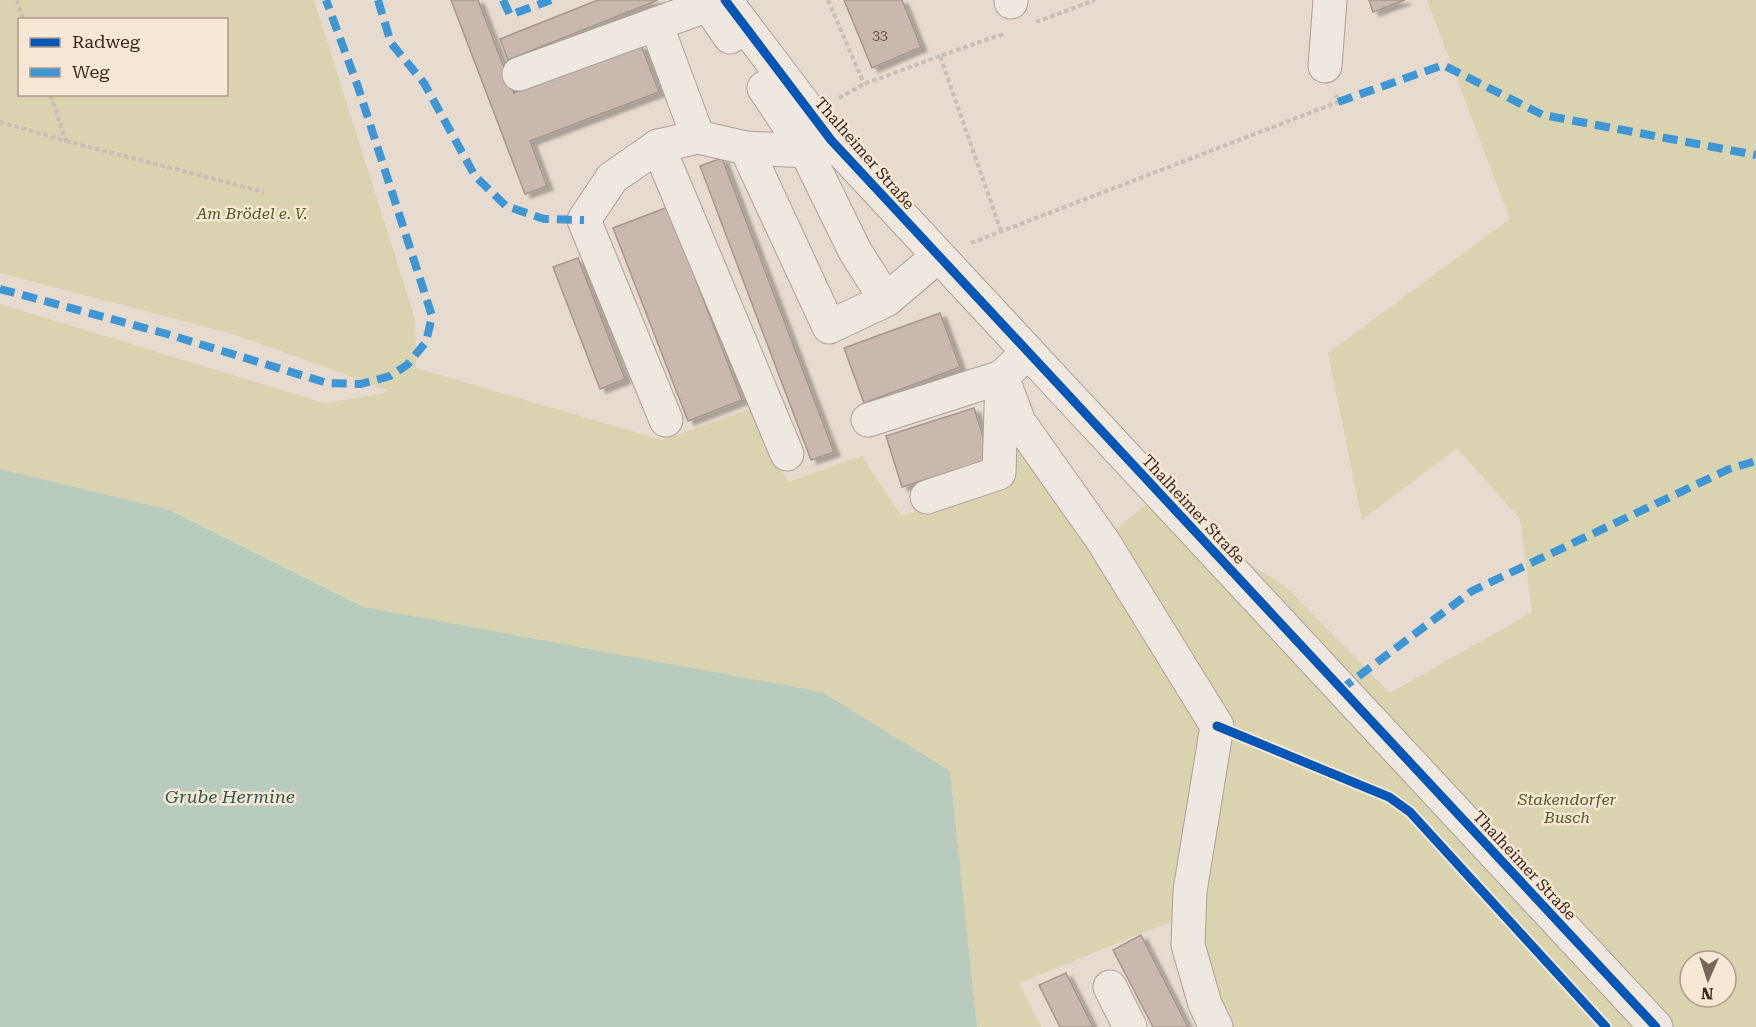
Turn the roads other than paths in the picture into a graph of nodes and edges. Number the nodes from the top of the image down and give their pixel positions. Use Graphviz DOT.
graph roads {
  1 [pos="725,0"];
  2 [pos="1330,0"];
  3 [pos="656,24"];
  4 [pos="1325,66"];
  5 [pos="519,74"];
  6 [pos="698,137"];
  7 [pos="819,145"];
  8 [pos="658,146"];
  9 [pos="746,148"];
  10 [pos="937,257"];
  11 [pos="886,300"];
  12 [pos="1028,351"];
  13 [pos="1002,376"];
  14 [pos="666,420"];
  15 [pos="868,420"];
  16 [pos="787,454"];
  17 [pos="927,496"];
  18 [pos="1110,987"];
  19 [pos="1130,1027"];
  20 [pos="1216,1027"];
  21 [pos="1656,1027"];
  1 -- 7 [label="street, Thalheimer Straße"];
  2 -- 4 [label="street"];
  3 -- 5 [label="street"];
  3 -- 6 [label="street"];
  3 -- 7 [label="street"];
  6 -- 8 [label="street"];
  6 -- 9 [label="street"];
  7 -- 9 [label="street"];
  7 -- 10 [label="street, Thalheimer Straße"];
  7 -- 11 [label="street"];
  8 -- 14 [label="street"];
  8 -- 16 [label="street"];
  9 -- 11 [label="street"];
  10 -- 11 [label="street"];
  10 -- 12 [label="street, Thalheimer Straße"];
  12 -- 13 [label="street"];
  12 -- 21 [label="street, Thalheimer Straße"];
  13 -- 15 [label="street"];
  13 -- 17 [label="street"];
  13 -- 20 [label="street"];
  18 -- 19 [label="street"];
}
